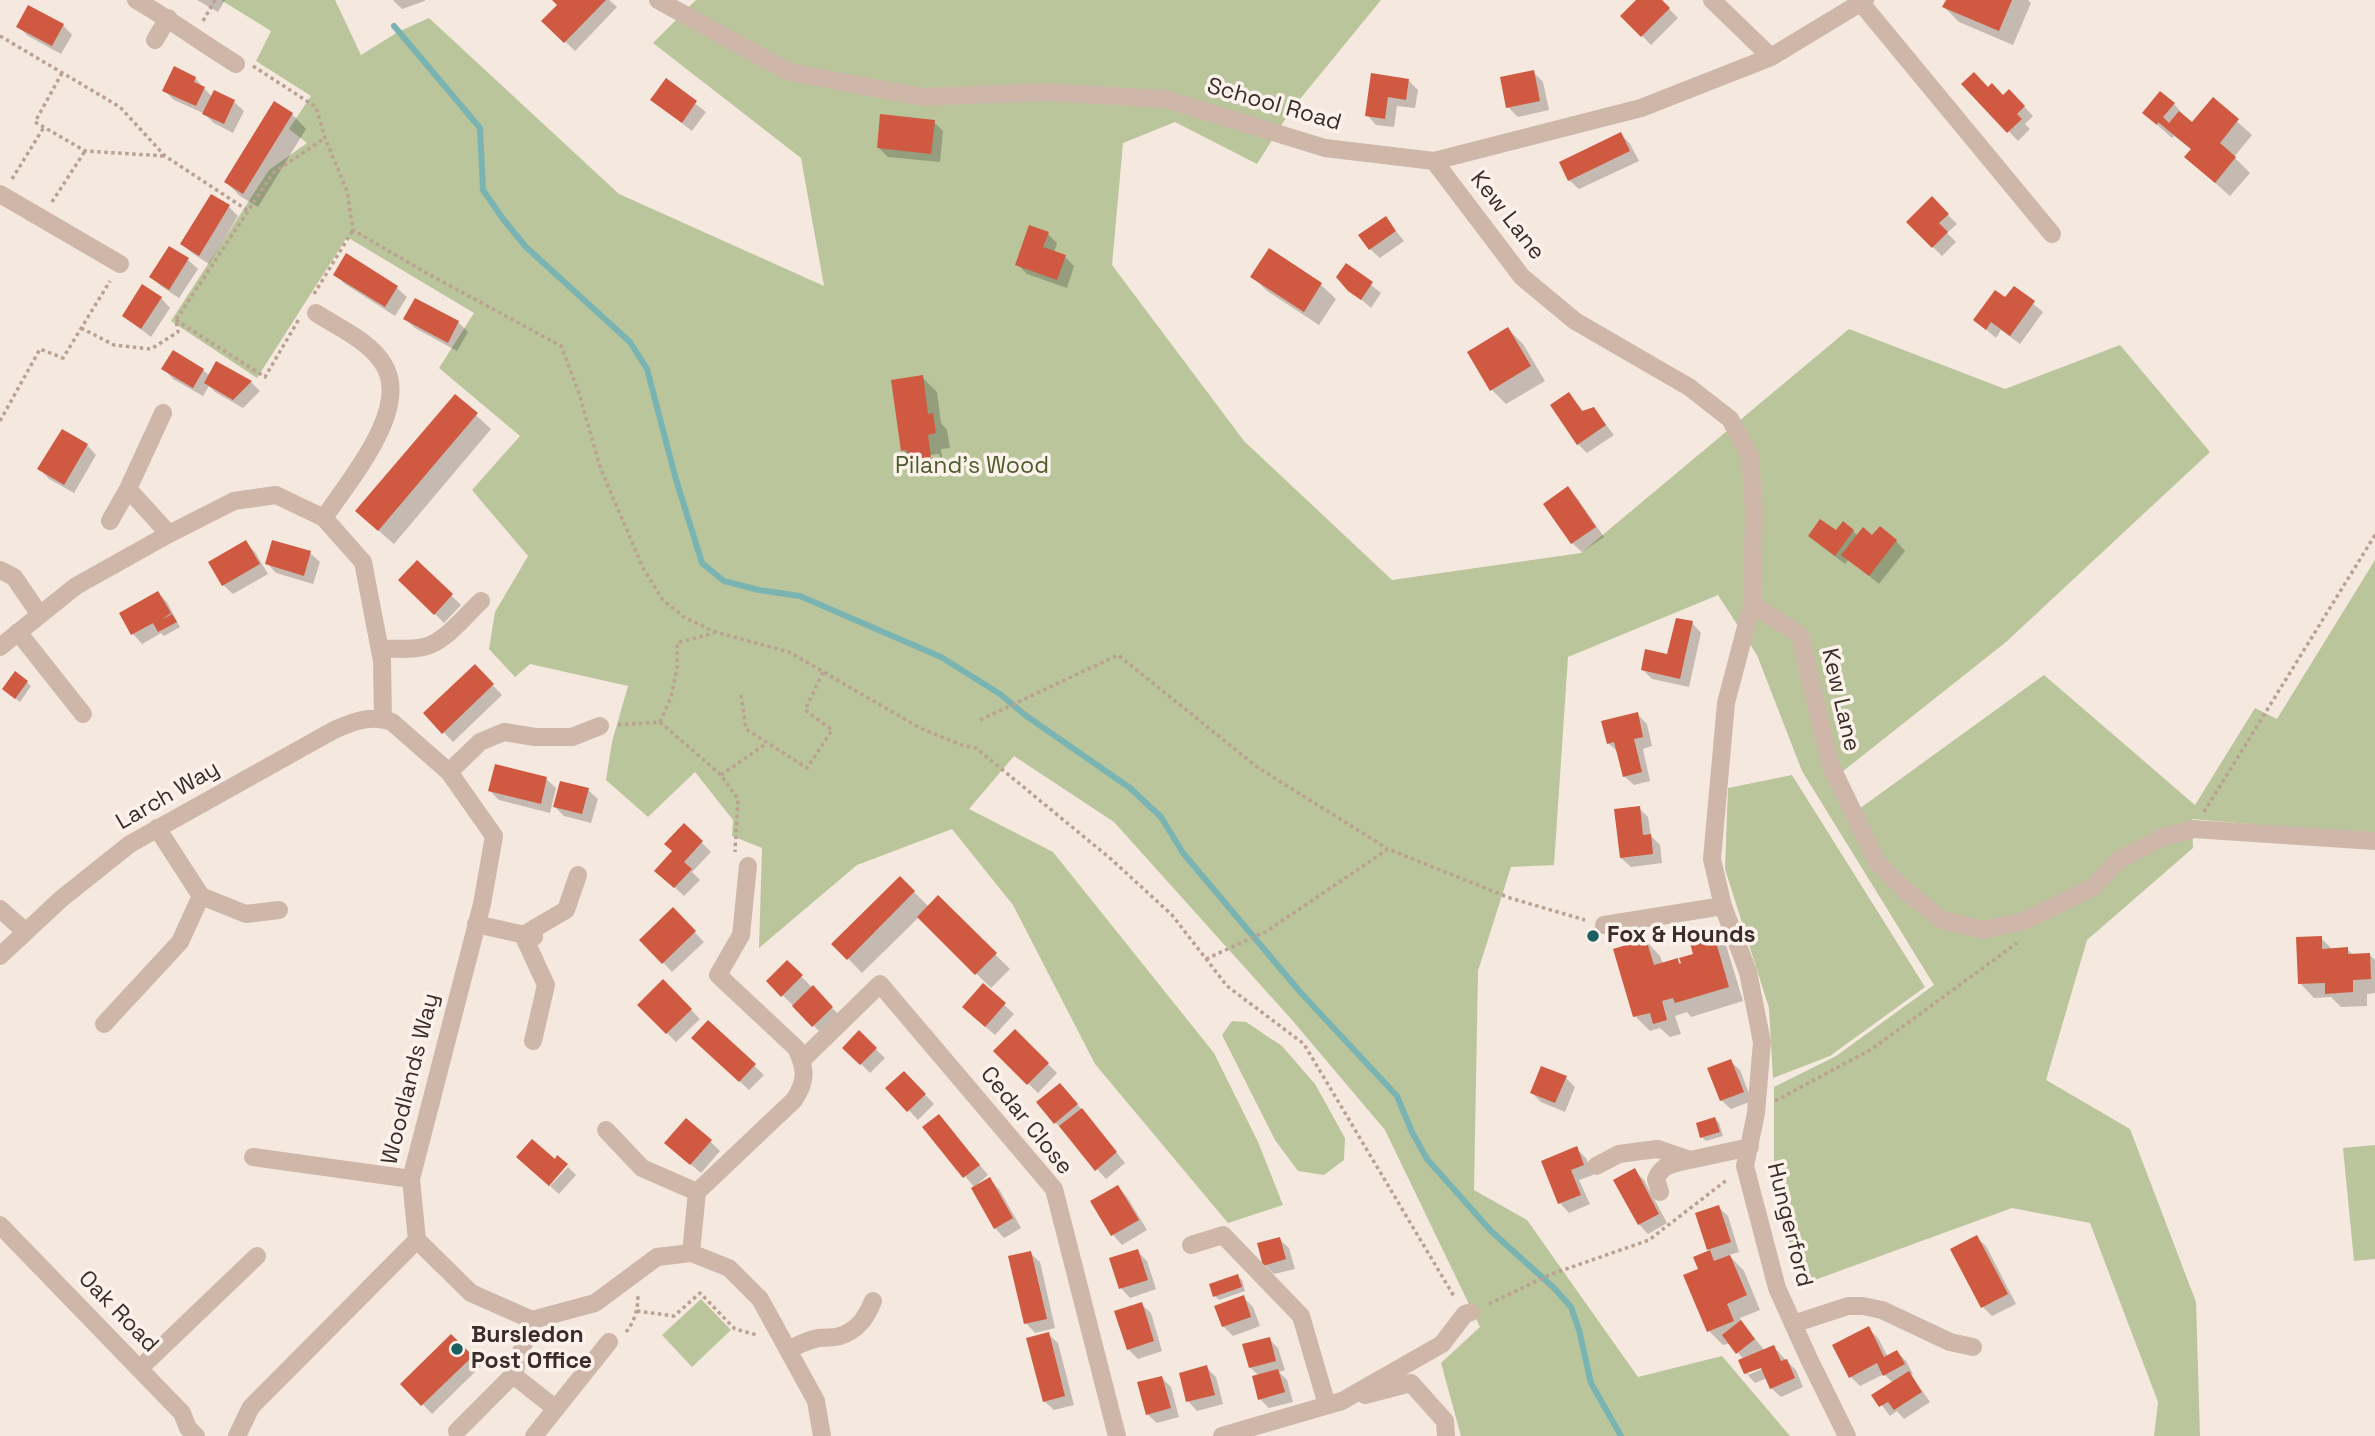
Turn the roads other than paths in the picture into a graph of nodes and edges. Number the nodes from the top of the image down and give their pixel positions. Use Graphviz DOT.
graph roads {
  1 [pos="136,0"];
  2 [pos="658,0"];
  3 [pos="1712,0"];
  4 [pos="1863,1"];
  5 [pos="168,18"];
  6 [pos="155,40"];
  7 [pos="1772,57"];
  8 [pos="236,64"];
  9 [pos="1434,161"];
  10 [pos="1,195"];
  11 [pos="2052,234"];
  12 [pos="120,264"];
  13 [pos="312,309"];
  14 [pos="163,413"];
  15 [pos="128,489"];
  16 [pos="324,518"];
  17 [pos="110,522"];
  18 [pos="169,534"];
  19 [pos="0,569"];
  20 [pos="481,601"];
  21 [pos="1752,604"];
  22 [pos="40,615"];
  23 [pos="18,632"];
  24 [pos="0,647"];
  25 [pos="380,649"];
  26 [pos="83,714"];
  27 [pos="383,719"];
  28 [pos="600,726"];
  29 [pos="449,772"];
  30 [pos="157,828"];
  31 [pos="2375,841"];
  32 [pos="748,866"];
  33 [pos="578,874"];
  34 [pos="201,896"];
  35 [pos="1723,906"];
  36 [pos="0,909"];
  37 [pos="279,910"];
  38 [pos="476,924"];
  39 [pos="1604,925"];
  40 [pos="26,932"];
  41 [pos="530,936"];
  42 [pos="0,956"];
  43 [pos="104,1024"];
  44 [pos="533,1041"];
  45 [pos="802,1060"];
  46 [pos="606,1130"];
  47 [pos="1750,1147"];
  48 [pos="254,1157"];
  49 [pos="1689,1160"];
  50 [pos="1596,1166"];
  51 [pos="411,1179"];
  52 [pos="697,1192"];
  53 [pos="1660,1192"];
  54 [pos="0,1225"];
  55 [pos="417,1240"];
  56 [pos="1191,1245"];
  57 [pos="691,1253"];
  58 [pos="257,1256"];
  59 [pos="873,1301"];
  60 [pos="1468,1313"];
  61 [pos="532,1321"];
  62 [pos="1793,1324"];
  63 [pos="609,1342"];
  64 [pos="785,1345"];
  65 [pos="1973,1347"];
  66 [pos="139,1369"];
  67 [pos="513,1375"];
  68 [pos="1334,1403"];
  69 [pos="555,1408"];
  70 [pos="457,1431"];
  71 [pos="196,1436"];
  72 [pos="237,1436"];
  73 [pos="534,1436"];
  74 [pos="822,1436"];
  75 [pos="1117,1436"];
  76 [pos="1222,1436"];
  77 [pos="1446,1436"];
  78 [pos="1847,1436"];
  1 -- 5 [label="street"];
  2 -- 9 [label="street, School Road"];
  3 -- 7 [label="street"];
  4 -- 7 [label="street, School Road"];
  4 -- 11 [label="street"];
  5 -- 6 [label="street"];
  5 -- 8 [label="street"];
  7 -- 9 [label="street, School Road"];
  9 -- 21 [label="street, Kew Lane"];
  10 -- 12 [label="street"];
  13 -- 16 [label="street"];
  14 -- 15 [label="street"];
  15 -- 17 [label="street"];
  15 -- 18 [label="street"];
  16 -- 18 [label="street"];
  16 -- 25 [label="street"];
  18 -- 22 [label="street"];
  19 -- 22 [label="street"];
  20 -- 25 [label="street"];
  21 -- 31 [label="street, Kew Lane"];
  21 -- 35 [label="street, Hungerford"];
  22 -- 23 [label="street"];
  23 -- 24 [label="street"];
  23 -- 26 [label="street"];
  25 -- 27 [label="street"];
  27 -- 29 [label="street, Woodlands Way"];
  27 -- 30 [label="street, Larch Way"];
  28 -- 29 [label="street"];
  29 -- 38 [label="street, Woodlands Way"];
  30 -- 34 [label="street"];
  30 -- 40 [label="street, Larch Way"];
  32 -- 45 [label="street"];
  33 -- 41 [label="street"];
  34 -- 37 [label="street"];
  34 -- 43 [label="street"];
  35 -- 39 [label="street"];
  35 -- 47 [label="street, Hungerford"];
  36 -- 40 [label="street"];
  38 -- 41 [label="street"];
  38 -- 51 [label="street, Woodlands Way"];
  40 -- 42 [label="street, Larch Way"];
  41 -- 44 [label="street"];
  45 -- 52 [label="street"];
  45 -- 75 [label="street, Cedar Close"];
  46 -- 52 [label="street"];
  47 -- 49 [label="street"];
  47 -- 62 [label="street, Hungerford"];
  48 -- 51 [label="street"];
  49 -- 50 [label="street"];
  49 -- 53 [label="street"];
  51 -- 55 [label="street, Woodlands Way"];
  52 -- 57 [label="street"];
  54 -- 66 [label="street, Oak Road"];
  55 -- 61 [label="street"];
  55 -- 72 [label="street"];
  56 -- 68 [label="street"];
  57 -- 61 [label="street"];
  57 -- 64 [label="street"];
  58 -- 66 [label="street"];
  59 -- 64 [label="street"];
  60 -- 68 [label="street"];
  61 -- 67 [label="street"];
  62 -- 65 [label="street"];
  62 -- 78 [label="street, Hungerford"];
  63 -- 69 [label="street"];
  64 -- 74 [label="street"];
  66 -- 71 [label="street, Oak Road"];
  67 -- 69 [label="street"];
  67 -- 70 [label="street"];
  68 -- 76 [label="street"];
  68 -- 77 [label="street"];
  69 -- 73 [label="street"];
}
